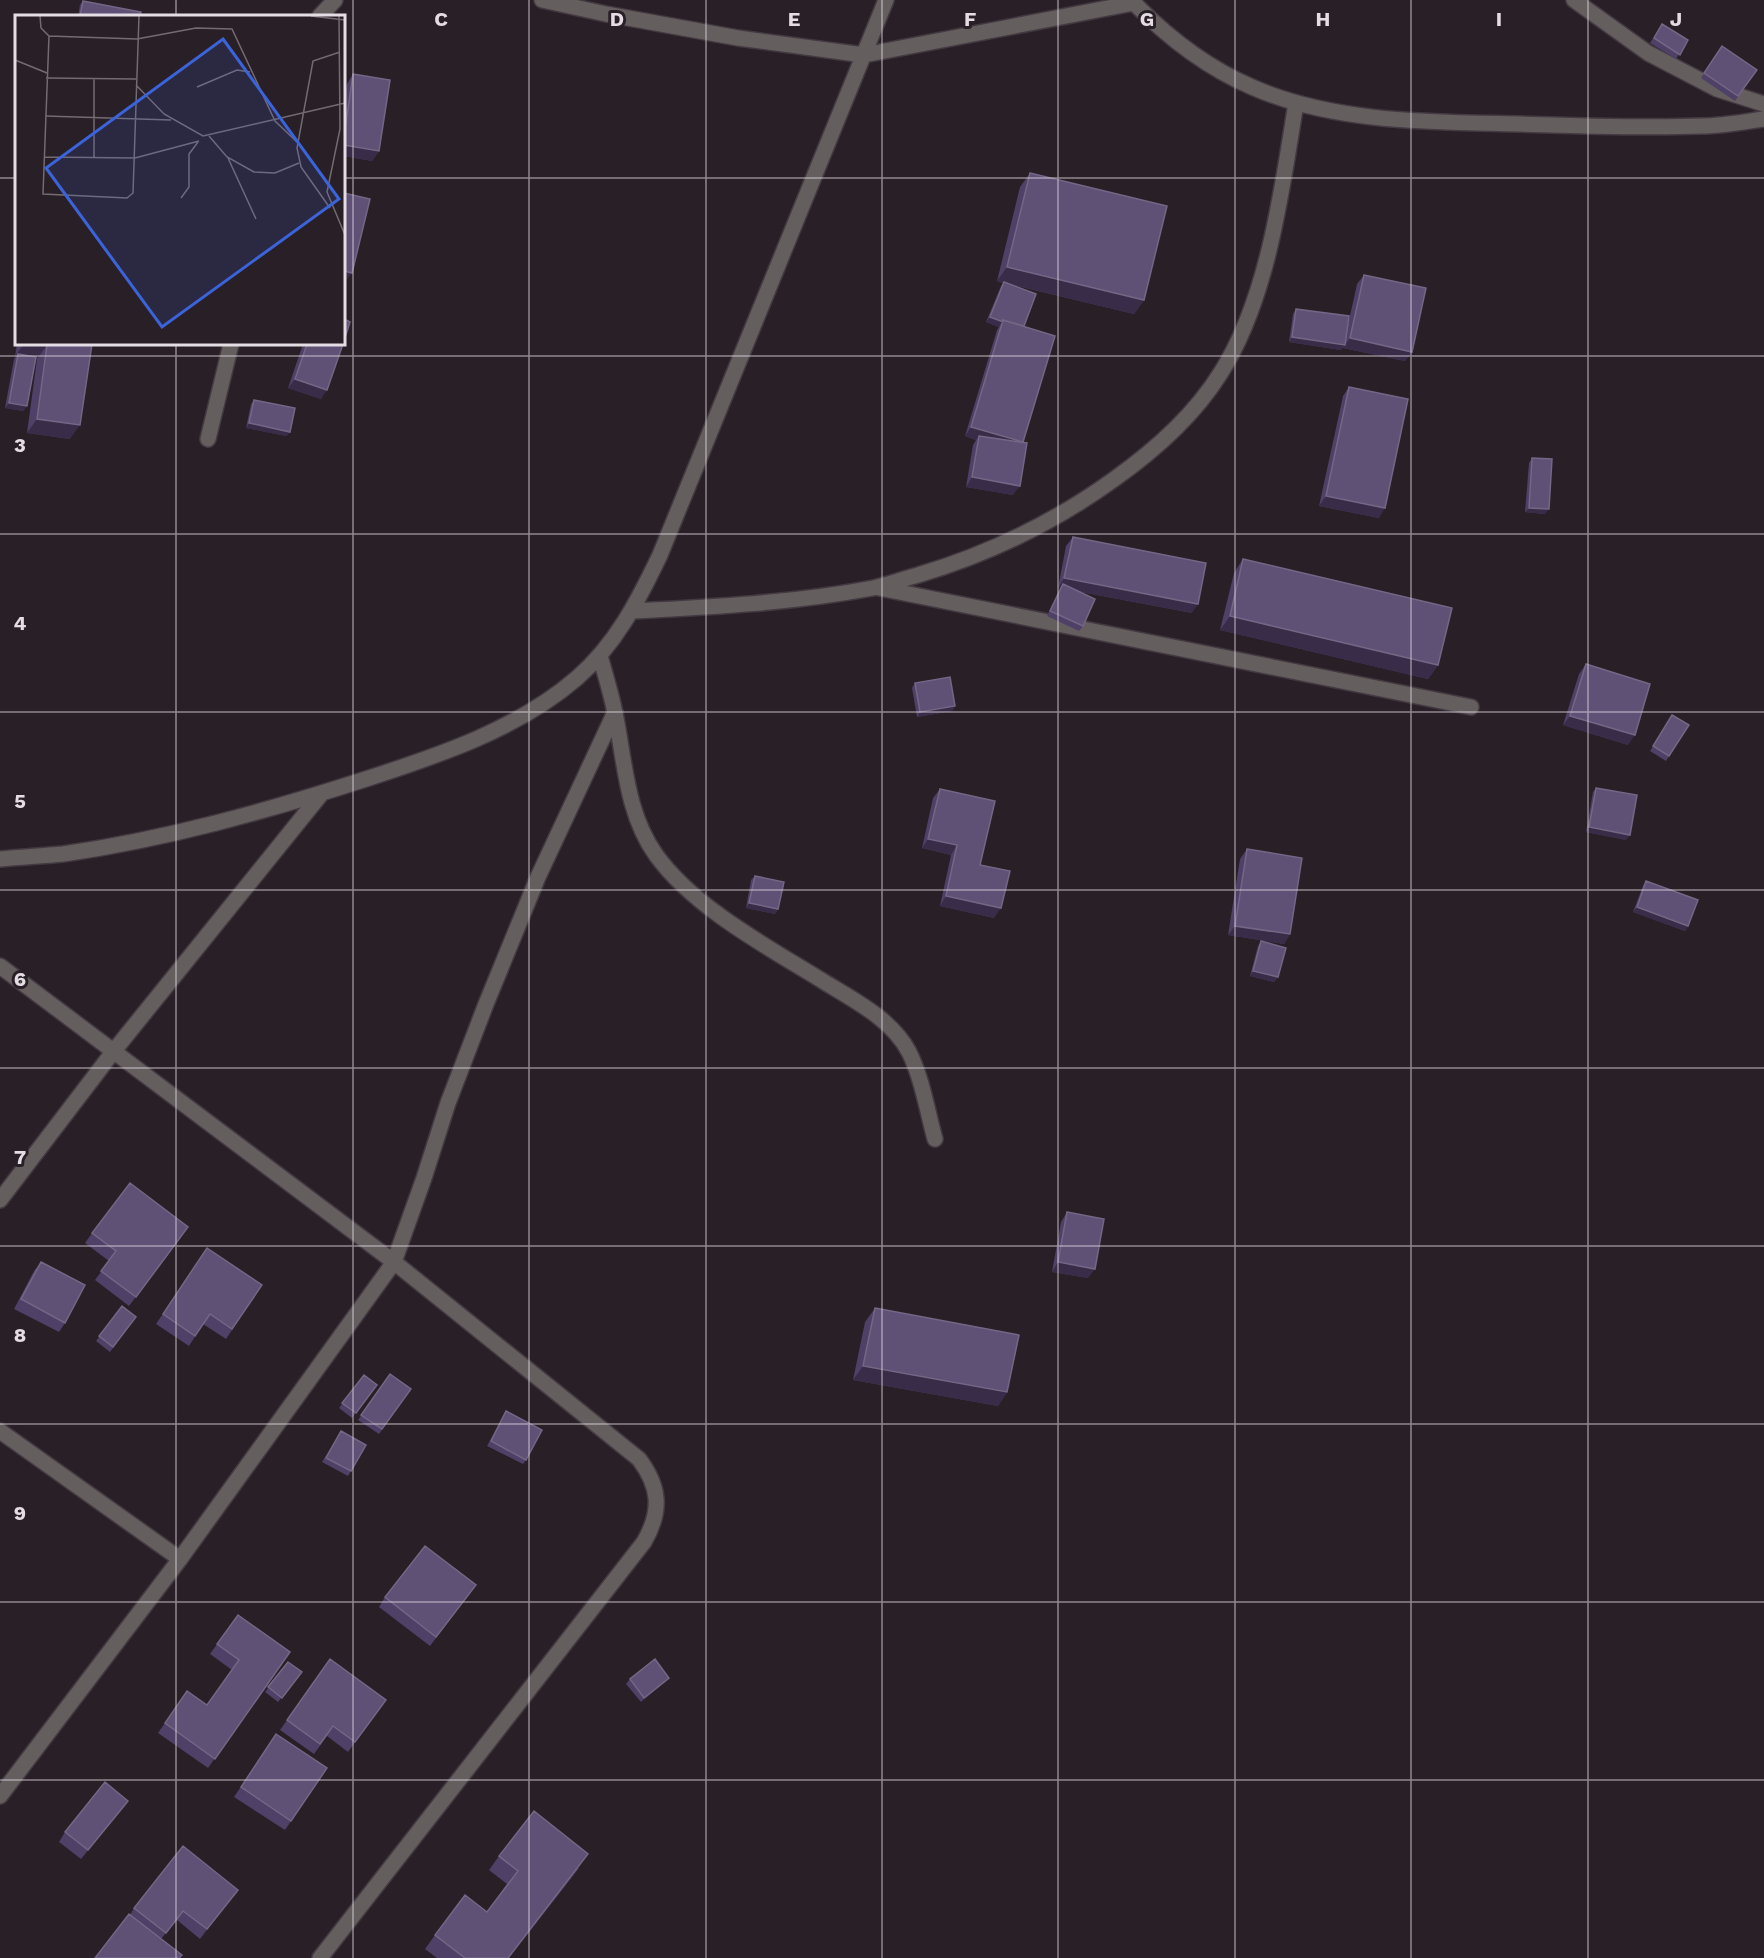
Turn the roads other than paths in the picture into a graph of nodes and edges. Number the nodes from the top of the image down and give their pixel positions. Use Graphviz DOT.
graph roads {
  1 [pos="334,0"];
  2 [pos="542,0"];
  3 [pos="886,0"];
  4 [pos="1574,0"];
  5 [pos="1133,2"];
  6 [pos="321,15"];
  7 [pos="864,55"];
  8 [pos="1296,103"];
  9 [pos="1764,104"];
  10 [pos="1764,119"];
  11 [pos="231,345"];
  12 [pos="208,439"];
  13 [pos="876,587"];
  14 [pos="633,611"];
  15 [pos="600,656"];
  16 [pos="1471,708"];
  17 [pos="615,712"];
  18 [pos="322,793"];
  19 [pos="0,859"];
  20 [pos="0,966"];
  21 [pos="114,1052"];
  22 [pos="935,1138"];
  23 [pos="0,1200"];
  24 [pos="393,1262"];
  25 [pos="0,1431"];
  26 [pos="180,1559"];
  27 [pos="0,1796"];
  28 [pos="320,1958"];
  1 -- 6 [label="street"];
  2 -- 7 [label="street"];
  3 -- 7 [label="street"];
  4 -- 9 [label="street"];
  5 -- 7 [label="street"];
  5 -- 8 [label="street"];
  7 -- 14 [label="street"];
  8 -- 10 [label="street"];
  8 -- 13 [label="street"];
  11 -- 12 [label="street"];
  13 -- 14 [label="street"];
  13 -- 16 [label="street"];
  14 -- 15 [label="street"];
  15 -- 17 [label="street"];
  15 -- 18 [label="street"];
  17 -- 22 [label="street"];
  17 -- 24 [label="street"];
  18 -- 19 [label="street"];
  18 -- 21 [label="street"];
  20 -- 21 [label="street"];
  21 -- 23 [label="street"];
  21 -- 24 [label="street"];
  24 -- 26 [label="street"];
  24 -- 28 [label="street"];
  25 -- 26 [label="street"];
  26 -- 27 [label="street"];
}
